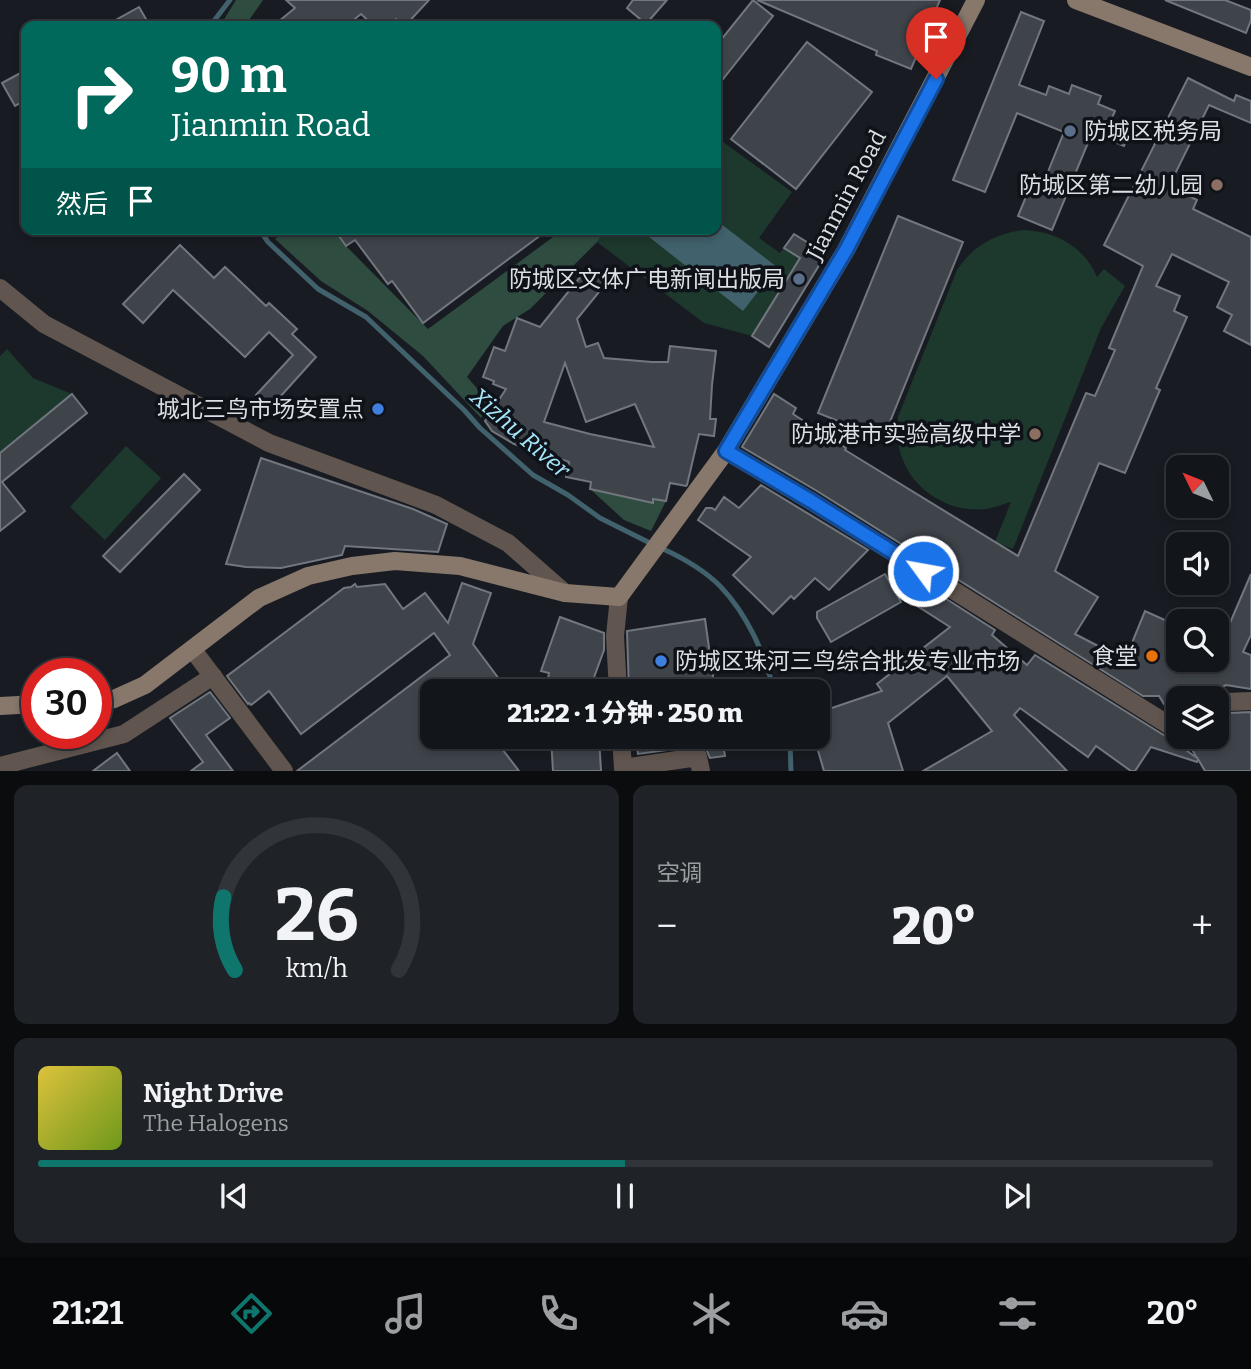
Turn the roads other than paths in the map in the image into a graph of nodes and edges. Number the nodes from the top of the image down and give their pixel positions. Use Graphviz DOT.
graph roads {
  1 [pos="976,0"];
  2 [pos="1076,0"];
  3 [pos="1251,67"];
  4 [pos="0,289"];
  5 [pos="726,451"];
  6 [pos="565,593"];
  7 [pos="619,597"];
  8 [pos="193,650"];
  9 [pos="213,676"];
  10 [pos="617,679"];
  11 [pos="112,699"];
  12 [pos="1251,701"];
  13 [pos="1229,702"];
  14 [pos="21,705"];
  15 [pos="0,706"];
  16 [pos="1166,722"];
  17 [pos="622,749"];
  18 [pos="0,766"];
  19 [pos="284,771"];
  20 [pos="701,771"];
  1 -- 5 [label="street, Jianmin Road"];
  2 -- 3 [label="street"];
  4 -- 6 [label="street"];
  5 -- 7 [label="street, Jianmin Road"];
  5 -- 16 [label="street"];
  6 -- 7 [label="street"];
  6 -- 8 [label="street"];
  7 -- 10 [label="street"];
  8 -- 9 [label="street"];
  8 -- 11 [label="street"];
  9 -- 18 [label="street"];
  9 -- 19 [label="street"];
  12 -- 13 [label="street"];
  14 -- 15 [label="street"];
  17 -- 20 [label="street"];
}
